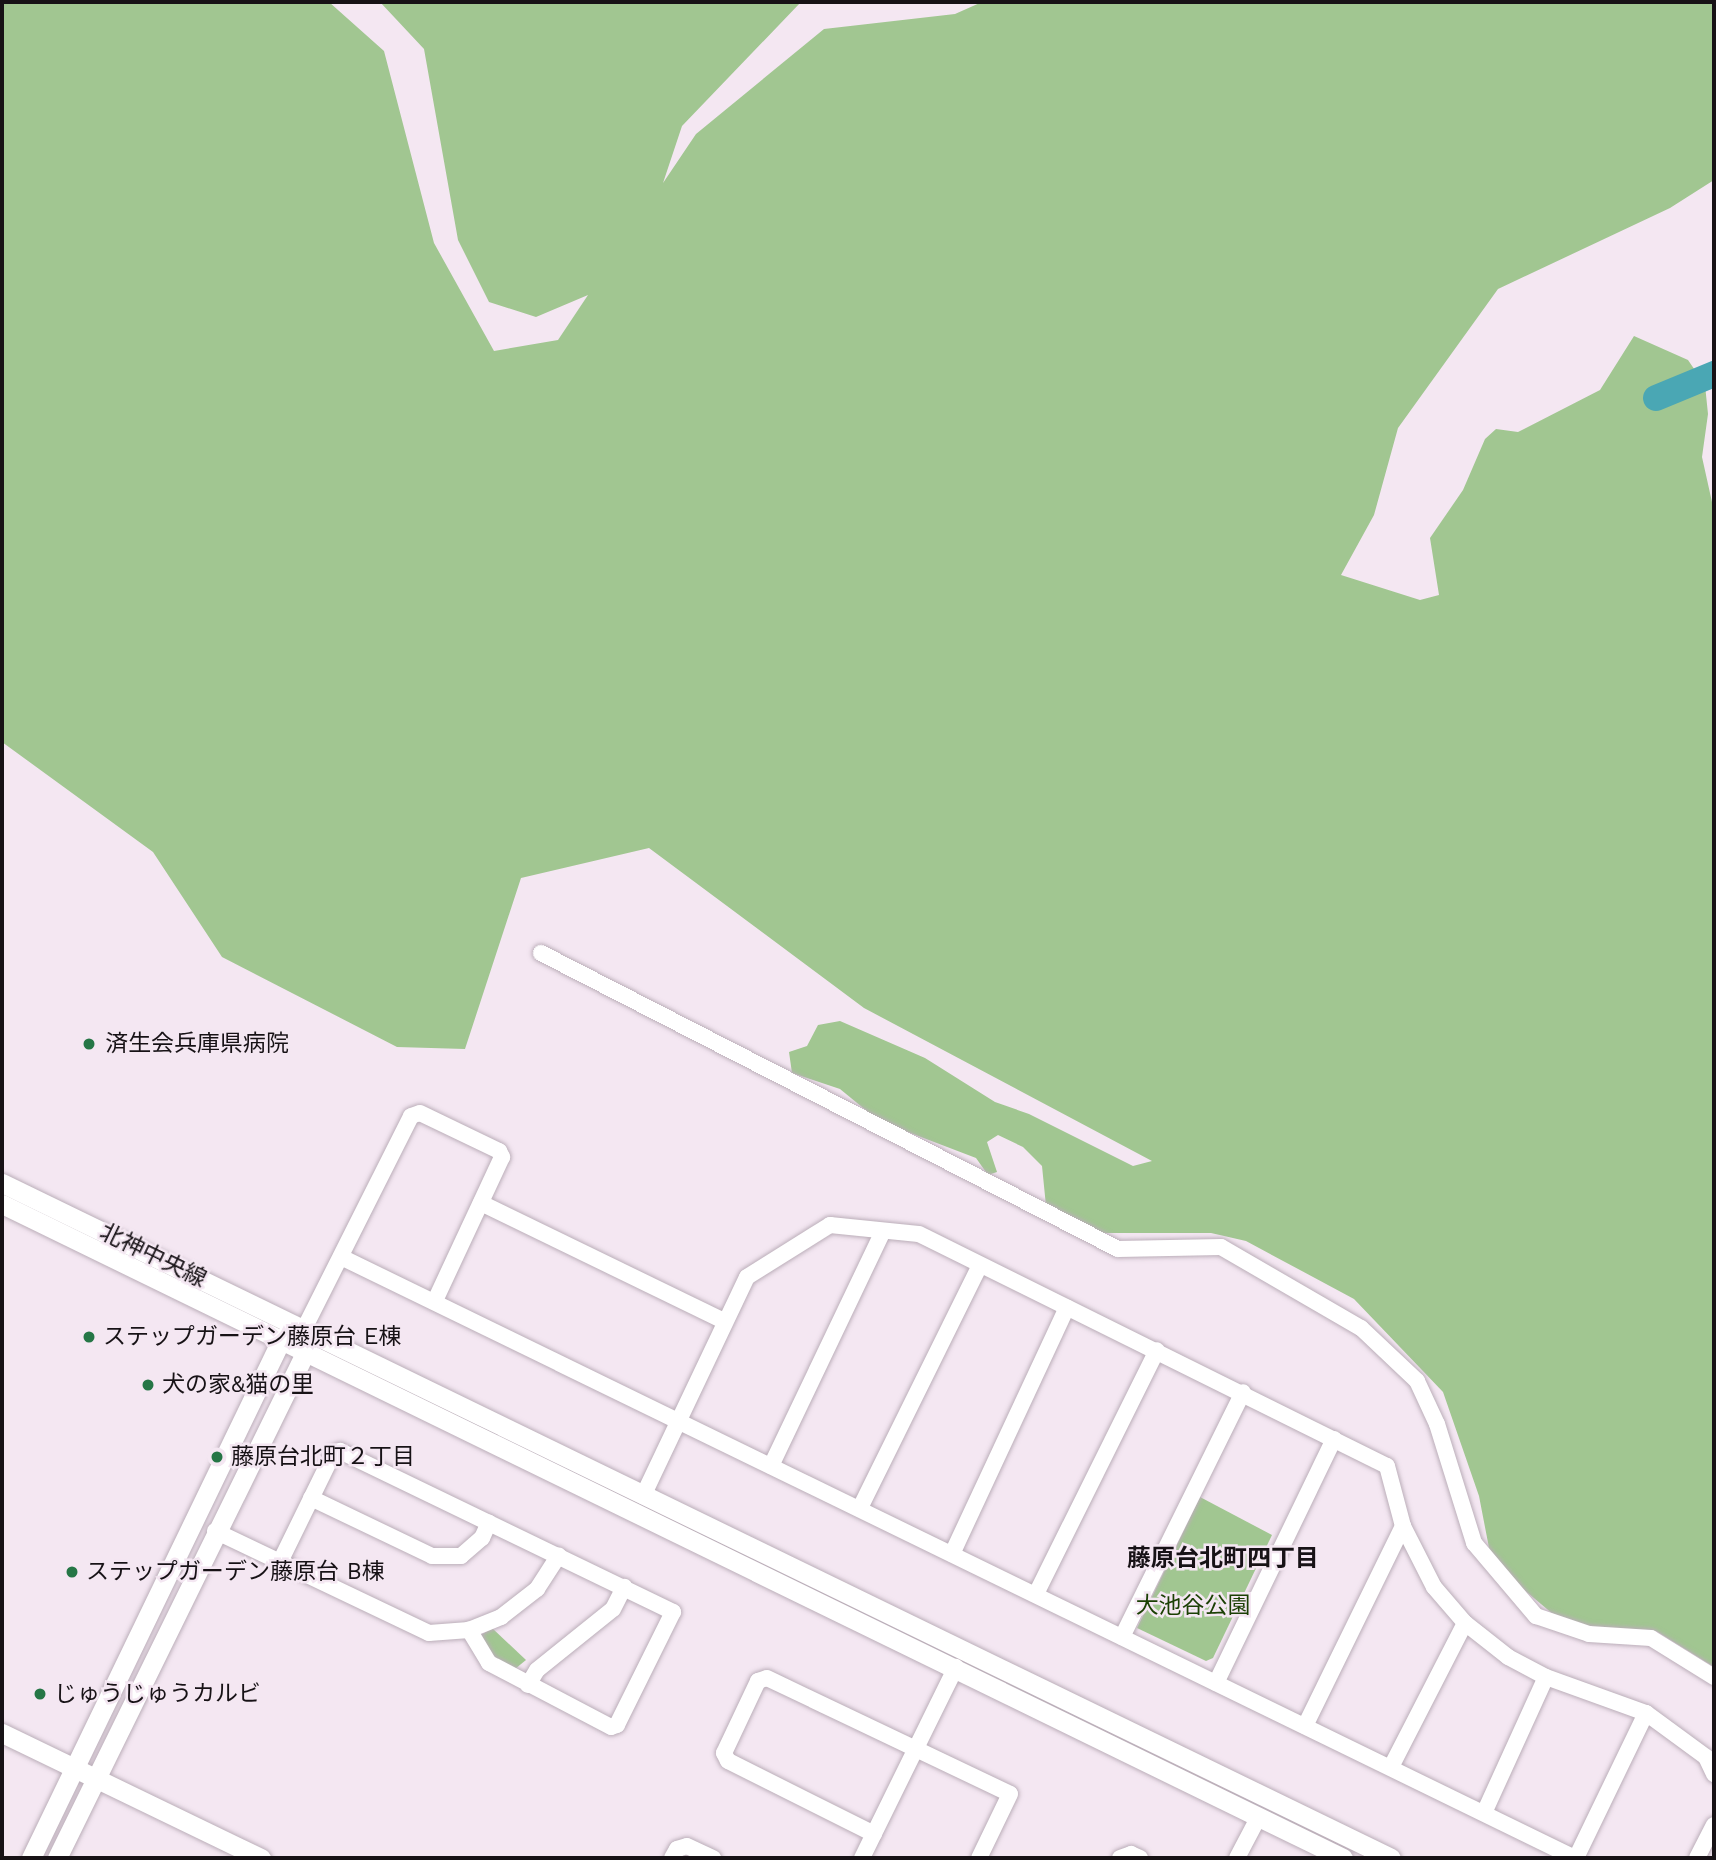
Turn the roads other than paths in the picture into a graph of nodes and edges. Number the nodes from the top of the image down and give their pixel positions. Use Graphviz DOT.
graph roads {
  1 [pos="541,953"];
  2 [pos="2,1183"];
  3 [pos="481,1203"];
  4 [pos="2,1205"];
  5 [pos="883,1231"];
  6 [pos="341,1257"];
  7 [pos="980,1265"];
  8 [pos="435,1301"];
  9 [pos="1067,1307"];
  10 [pos="724,1321"];
  11 [pos="304,1329"];
  12 [pos="282,1338"];
  13 [pos="1157,1350"];
  14 [pos="306,1351"];
  15 [pos="1242,1392"];
  16 [pos="677,1418"];
  17 [pos="1334,1439"];
  18 [pos="771,1466"];
  19 [pos="643,1496"];
  20 [pos="311,1498"];
  21 [pos="860,1508"];
  22 [pos="489,1522"];
  23 [pos="1403,1525"];
  24 [pos="215,1531"];
  25 [pos="952,1554"];
  26 [pos="559,1555"];
  27 [pos="279,1564"];
  28 [pos="624,1587"];
  29 [pos="1036,1594"];
  30 [pos="1465,1623"];
  31 [pos="469,1630"];
  32 [pos="1122,1637"];
  33 [pos="956,1668"];
  34 [pos="1546,1677"];
  35 [pos="1714,1677"];
  36 [pos="1216,1683"];
  37 [pos="528,1685"];
  38 [pos="1646,1713"];
  39 [pos="1305,1726"];
  40 [pos="2,1733"];
  41 [pos="916,1749"];
  42 [pos="1391,1767"];
  43 [pos="76,1768"];
  44 [pos="1714,1774"];
  45 [pos="97,1778"];
  46 [pos="1484,1813"];
  47 [pos="1258,1818"];
  48 [pos="1714,1825"];
  49 [pos="874,1834"];
  50 [pos="31,1858"];
  51 [pos="57,1858"];
  52 [pos="261,1858"];
  53 [pos="673,1858"];
  54 [pos="713,1858"];
  55 [pos="862,1858"];
  56 [pos="979,1858"];
  57 [pos="1120,1858"];
  58 [pos="1140,1858"];
  59 [pos="1237,1858"];
  60 [pos="1343,1858"];
  61 [pos="1391,1858"];
  62 [pos="1575,1858"];
  63 [pos="1697,1858"];
  1 -- 35 [label="street"];
  2 -- 11 [label="street, 北神中央線"];
  3 -- 6 [label="street"];
  3 -- 8 [label="street"];
  3 -- 10 [label="street"];
  4 -- 12 [label="street"];
  5 -- 7 [label="street"];
  5 -- 10 [label="street"];
  5 -- 18 [label="street"];
  6 -- 8 [label="street"];
  6 -- 11 [label="street"];
  7 -- 9 [label="street"];
  7 -- 21 [label="street"];
  8 -- 16 [label="street"];
  9 -- 13 [label="street"];
  9 -- 25 [label="street"];
  10 -- 16 [label="street"];
  11 -- 12 [label="street"];
  11 -- 14 [label="street"];
  11 -- 19 [label="street, 北神中央線"];
  12 -- 14 [label="street"];
  12 -- 43 [label="street"];
  13 -- 15 [label="street"];
  13 -- 29 [label="street"];
  14 -- 24 [label="street"];
  14 -- 33 [label="street"];
  15 -- 17 [label="street"];
  15 -- 32 [label="street"];
  16 -- 18 [label="street"];
  16 -- 19 [label="street"];
  17 -- 23 [label="street"];
  17 -- 36 [label="street"];
  18 -- 21 [label="street"];
  19 -- 61 [label="street, 北神中央線"];
  20 -- 22 [label="street"];
  20 -- 22 [label="street"];
  20 -- 27 [label="street"];
  21 -- 25 [label="street"];
  22 -- 26 [label="street"];
  23 -- 30 [label="street"];
  23 -- 39 [label="street"];
  24 -- 27 [label="street"];
  24 -- 45 [label="street"];
  25 -- 29 [label="street"];
  26 -- 28 [label="street"];
  26 -- 31 [label="street"];
  27 -- 31 [label="street"];
  28 -- 37 [label="street"];
  28 -- 37 [label="street"];
  29 -- 32 [label="street"];
  30 -- 34 [label="street"];
  30 -- 42 [label="street"];
  31 -- 37 [label="street"];
  32 -- 36 [label="street"];
  33 -- 41 [label="street"];
  33 -- 47 [label="street"];
  34 -- 38 [label="street"];
  34 -- 46 [label="street"];
  36 -- 39 [label="street"];
  38 -- 44 [label="street"];
  38 -- 62 [label="street"];
  39 -- 42 [label="street"];
  40 -- 43 [label="street"];
  41 -- 49 [label="street"];
  41 -- 49 [label="street"];
  41 -- 56 [label="street"];
  42 -- 46 [label="street"];
  43 -- 45 [label="street"];
  43 -- 50 [label="street"];
  45 -- 51 [label="street"];
  45 -- 52 [label="street"];
  46 -- 62 [label="street"];
  47 -- 59 [label="street"];
  47 -- 60 [label="street"];
  48 -- 63 [label="street"];
  49 -- 55 [label="street"];
  53 -- 54 [label="street"];
  57 -- 58 [label="street"];
}
